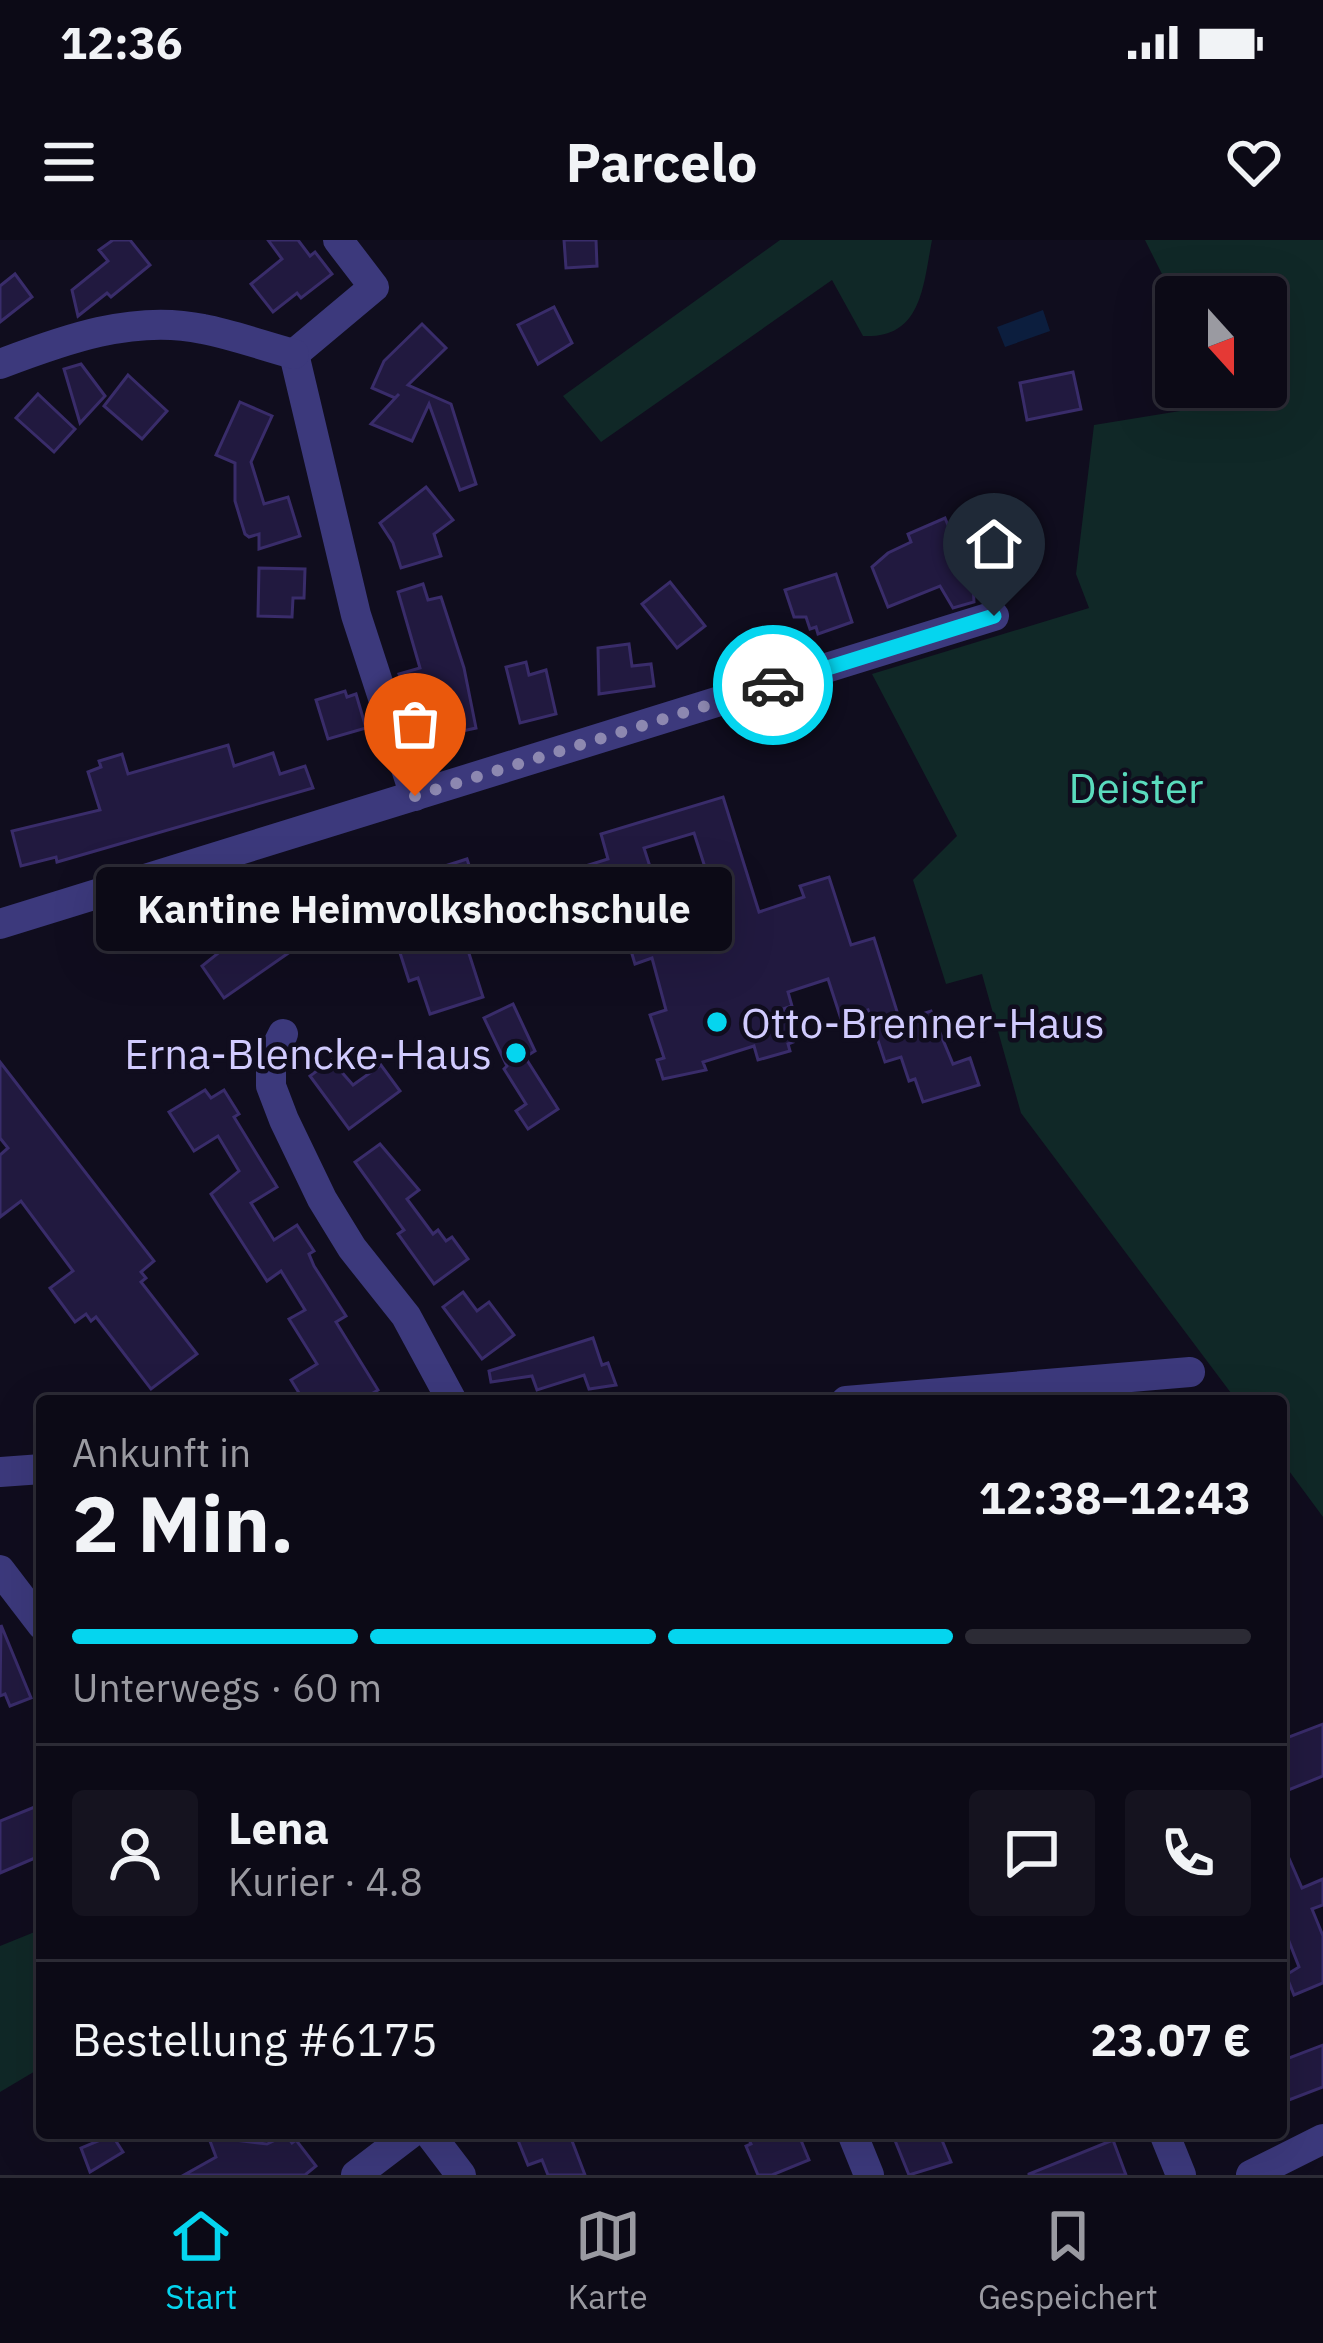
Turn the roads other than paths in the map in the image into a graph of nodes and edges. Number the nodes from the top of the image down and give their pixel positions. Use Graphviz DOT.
graph roads {
  1 [pos="338,240"];
  2 [pos="295,354"];
  3 [pos="0,364"];
  4 [pos="994,616"];
  5 [pos="415,796"];
  6 [pos="0,923"];
  7 [pos="283,1034"];
  8 [pos="1190,1372"];
  9 [pos="449,1395"];
  10 [pos="917,1395"];
  11 [pos="36,1469"];
  12 [pos="0,1472"];
  13 [pos="0,1570"];
  14 [pos="36,1617"];
  15 [pos="403,2139"];
  16 [pos="434,2139"];
  17 [pos="854,2139"];
  18 [pos="1166,2139"];
  19 [pos="1323,2139"];
  20 [pos="356,2175"];
  21 [pos="461,2175"];
  22 [pos="869,2175"];
  23 [pos="1180,2175"];
  24 [pos="1251,2175"];
  1 -- 2 [label="street"];
  2 -- 3 [label="street"];
  2 -- 5 [label="street"];
  4 -- 5 [label="street"];
  5 -- 6 [label="street"];
  7 -- 9 [label="street"];
  8 -- 10 [label="street"];
  11 -- 12 [label="street"];
  13 -- 14 [label="street"];
  15 -- 20 [label="street"];
  16 -- 21 [label="street"];
  17 -- 22 [label="street"];
  18 -- 23 [label="street"];
  19 -- 24 [label="street"];
}
